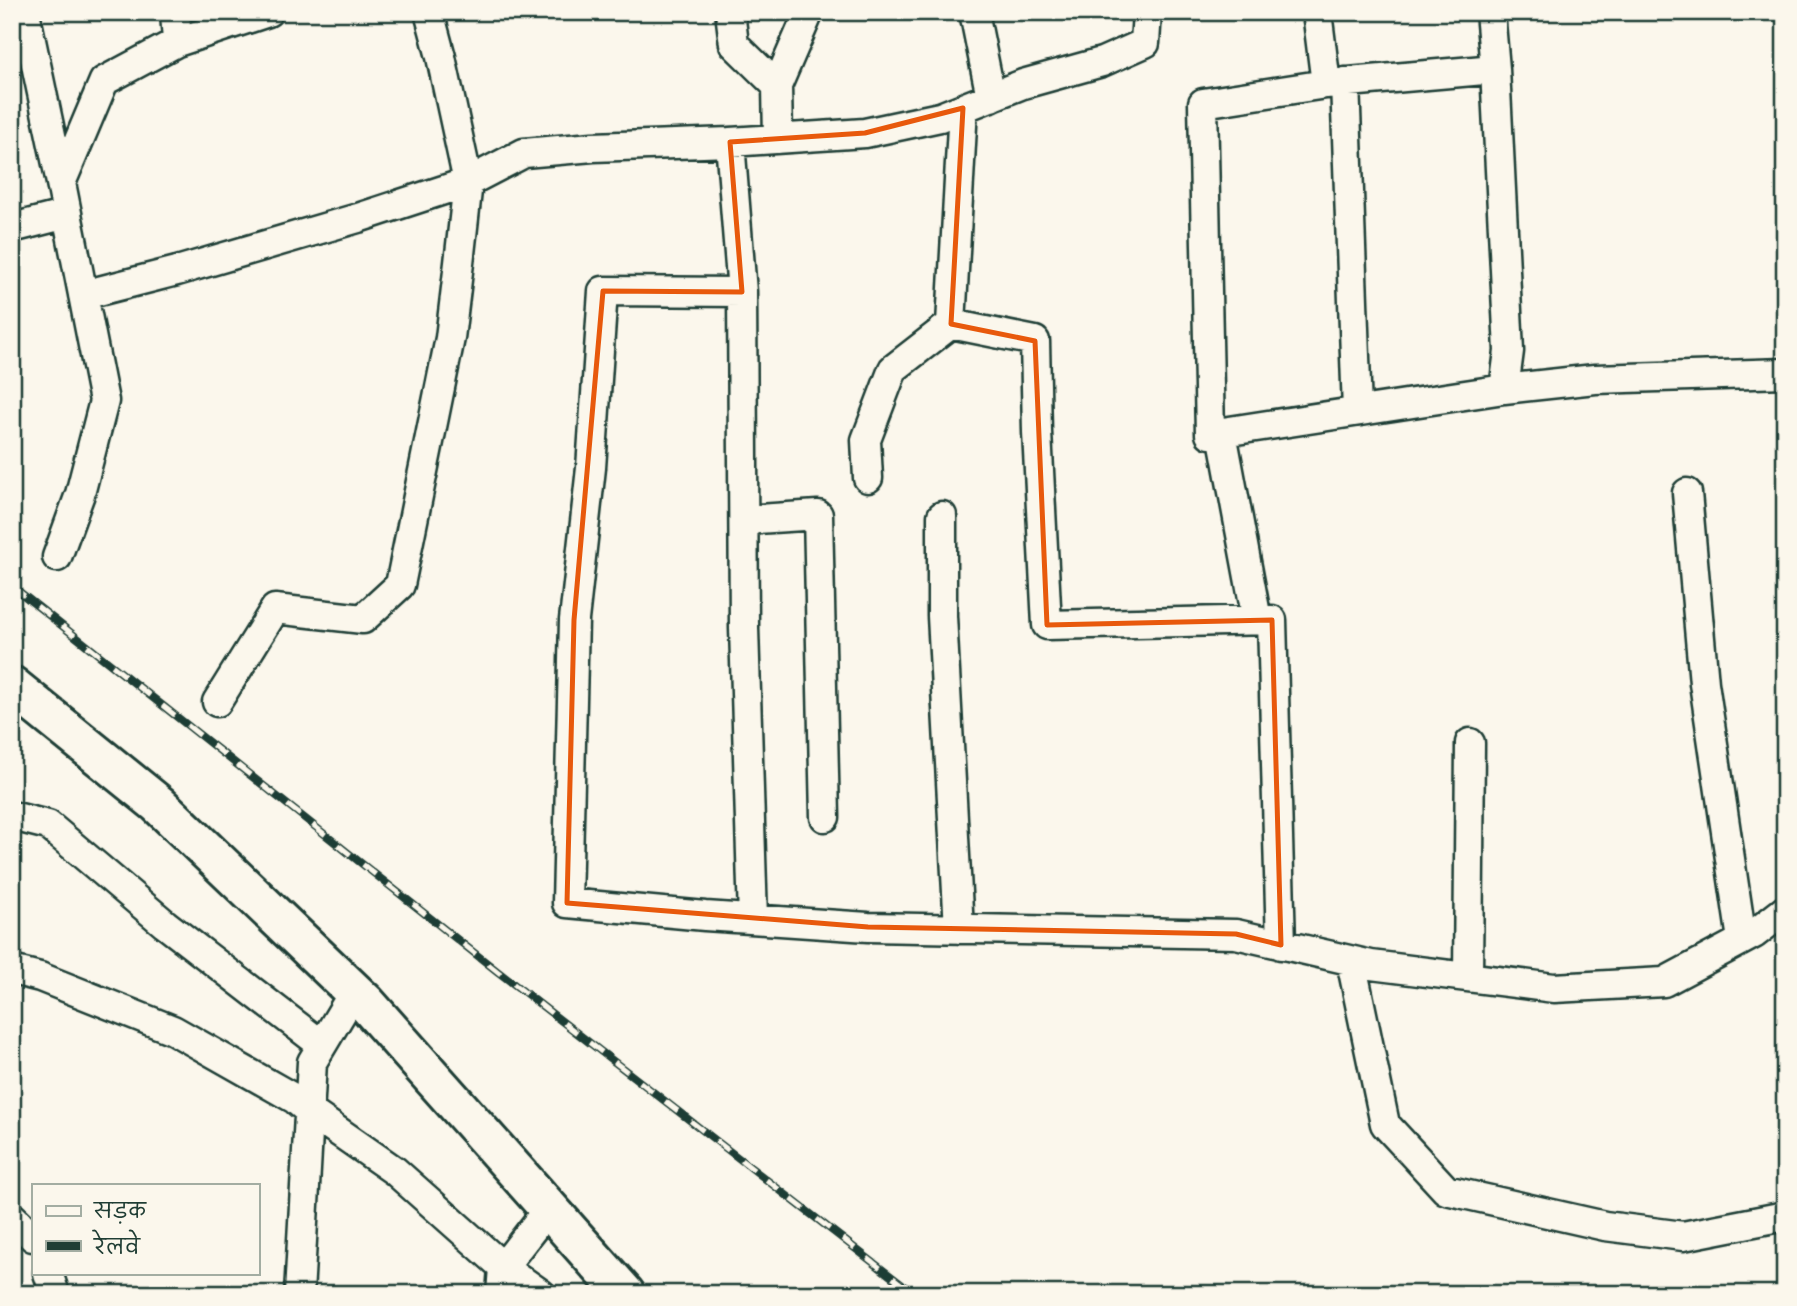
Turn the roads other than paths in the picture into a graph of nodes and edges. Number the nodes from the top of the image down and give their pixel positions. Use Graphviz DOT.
graph roads {
  1 [pos="25,12"];
  2 [pos="175,12"];
  3 [pos="268,12"];
  4 [pos="429,12"];
  5 [pos="730,12"];
  6 [pos="809,12"];
  7 [pos="974,12"];
  8 [pos="1147,12"];
  9 [pos="1317,12"];
  10 [pos="1490,12"];
  11 [pos="177,43"];
  12 [pos="1494,69"];
  13 [pos="1335,83"];
  14 [pos="776,86"];
  15 [pos="991,97"];
  16 [pos="963,108"];
  17 [pos="778,139"];
  18 [pos="730,142"];
  19 [pos="468,182"];
  20 [pos="61,183"];
  21 [pos="67,214"];
  22 [pos="12,228"];
  23 [pos="742,292"];
  24 [pos="83,295"];
  25 [pos="951,324"];
  26 [pos="1785,373"];
  27 [pos="1504,389"];
  28 [pos="1357,411"];
  29 [pos="1223,433"];
  30 [pos="868,478"];
  31 [pos="1687,493"];
  32 [pos="942,516"];
  33 [pos="744,520"];
  34 [pos="57,557"];
  35 [pos="1257,620"];
  36 [pos="12,686"];
  37 [pos="217,702"];
  38 [pos="1469,743"];
  39 [pos="12,816"];
  40 [pos="825,817"];
  41 [pos="1785,910"];
  42 [pos="753,919"];
  43 [pos="959,929"];
  44 [pos="1742,940"];
  45 [pos="1282,945"];
  46 [pos="1351,961"];
  47 [pos="12,971"];
  48 [pos="1468,977"];
  49 [pos="354,992"];
  50 [pos="322,1045"];
  51 [pos="309,1111"];
  52 [pos="549,1208"];
  53 [pos="1785,1216"];
  54 [pos="12,1217"];
  55 [pos="32,1236"];
  56 [pos="48,1274"];
  57 [pos="502,1281"];
  58 [pos="55,1294"];
  59 [pos="299,1294"];
  60 [pos="541,1294"];
  61 [pos="625,1294"];
  1 -- 20 [label="street"];
  2 -- 11 [label="street"];
  3 -- 11 [label="street"];
  4 -- 19 [label="street"];
  5 -- 14 [label="street"];
  6 -- 14 [label="street"];
  7 -- 15 [label="street"];
  8 -- 15 [label="street"];
  9 -- 13 [label="street"];
  10 -- 12 [label="street"];
  11 -- 20 [label="street"];
  12 -- 13 [label="street"];
  12 -- 27 [label="street"];
  13 -- 28 [label="street"];
  13 -- 29 [label="street"];
  14 -- 17 [label="street"];
  15 -- 16 [label="street"];
  16 -- 17 [label="street"];
  16 -- 25 [label="street"];
  17 -- 18 [label="street"];
  18 -- 19 [label="street"];
  18 -- 23 [label="street"];
  19 -- 24 [label="street"];
  19 -- 37 [label="street"];
  20 -- 21 [label="street"];
  21 -- 22 [label="street"];
  21 -- 24 [label="street"];
  23 -- 33 [label="street"];
  23 -- 42 [label="street"];
  24 -- 34 [label="street"];
  25 -- 30 [label="street"];
  25 -- 35 [label="street"];
  26 -- 27 [label="street"];
  27 -- 28 [label="street"];
  28 -- 29 [label="street"];
  29 -- 35 [label="street"];
  31 -- 44 [label="street"];
  32 -- 43 [label="street"];
  33 -- 40 [label="street"];
  33 -- 42 [label="street"];
  35 -- 45 [label="street"];
  36 -- 49 [label="main road"];
  38 -- 48 [label="street"];
  39 -- 50 [label="street"];
  41 -- 44 [label="street"];
  42 -- 43 [label="street"];
  43 -- 45 [label="street"];
  44 -- 48 [label="street"];
  45 -- 46 [label="street"];
  46 -- 48 [label="street"];
  46 -- 53 [label="street"];
  47 -- 51 [label="street"];
  49 -- 50 [label="street"];
  49 -- 52 [label="main road"];
  50 -- 51 [label="street"];
  51 -- 57 [label="street"];
  51 -- 59 [label="street"];
  52 -- 57 [label="street"];
  52 -- 61 [label="main road"];
  54 -- 55 [label="street"];
  56 -- 58 [label="street"];
  57 -- 60 [label="street"];
}
